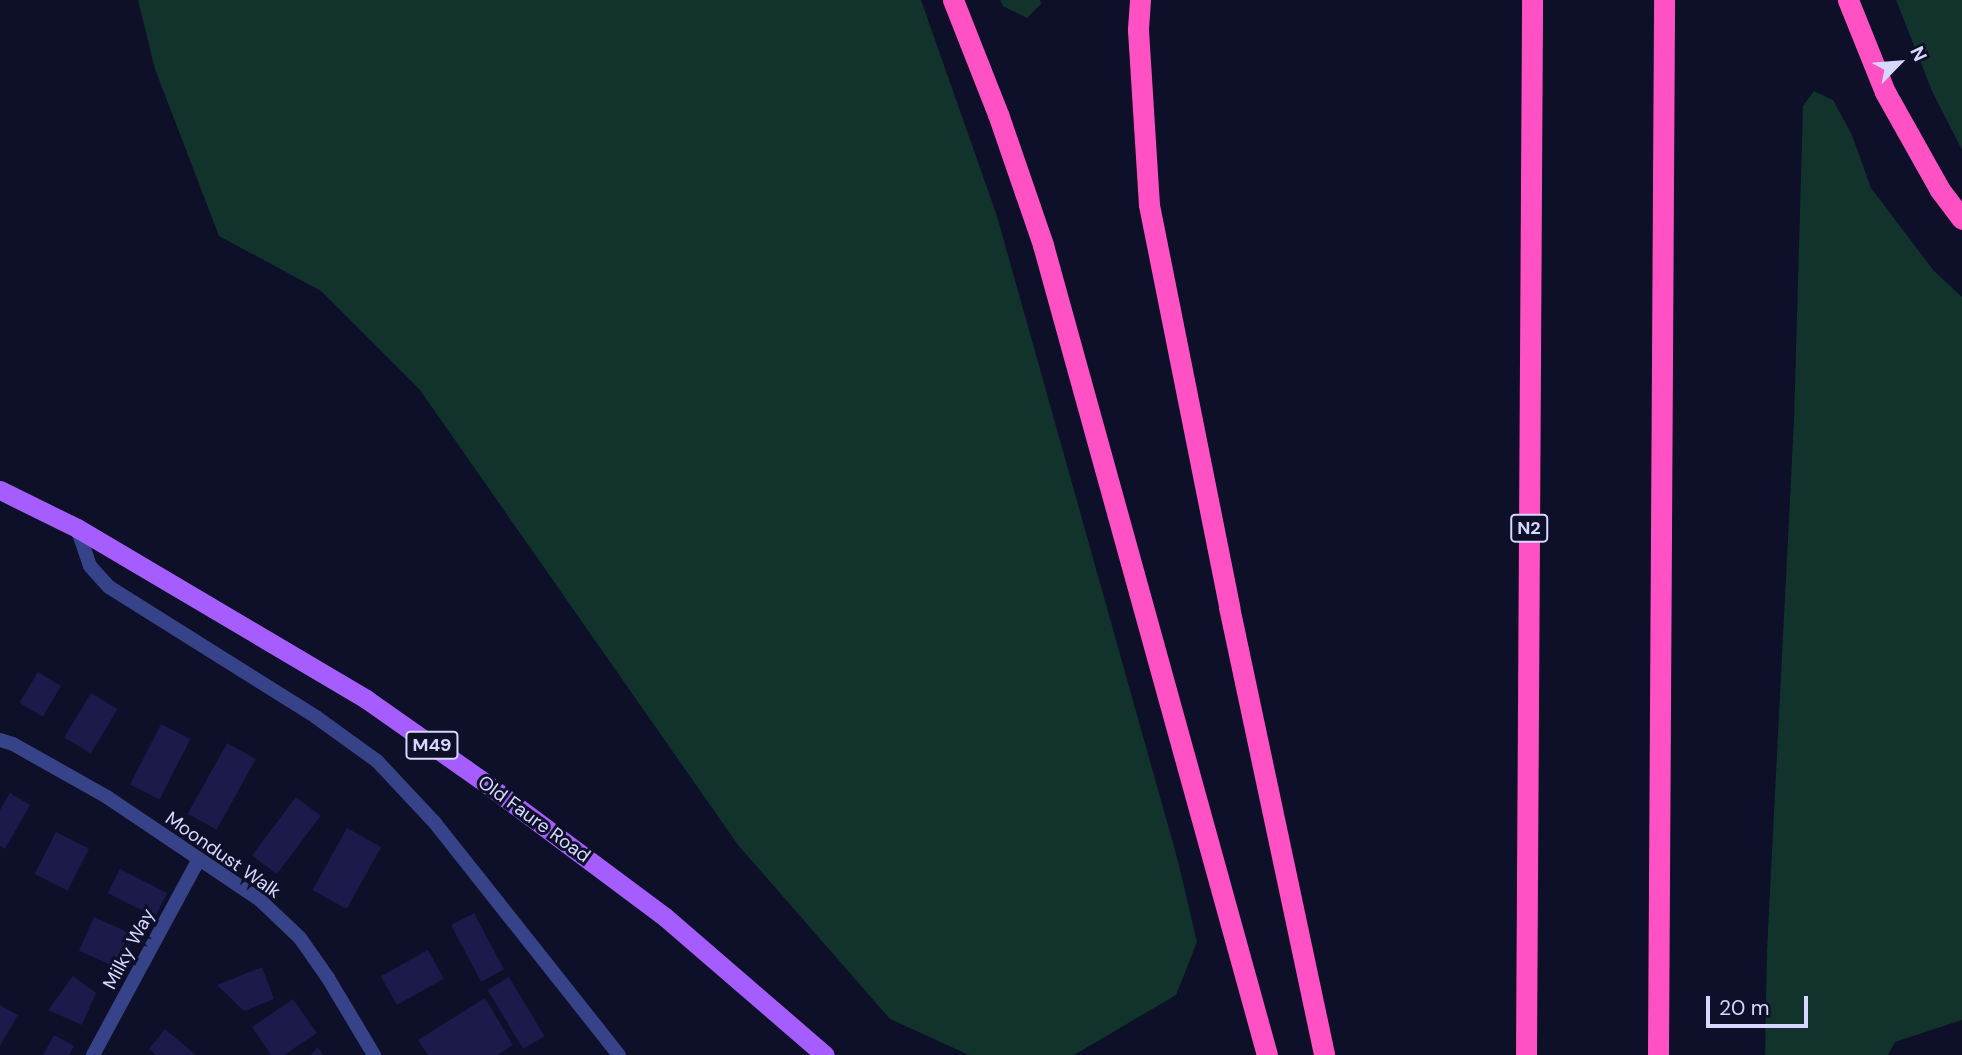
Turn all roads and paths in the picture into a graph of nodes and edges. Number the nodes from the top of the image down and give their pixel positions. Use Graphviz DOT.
graph roads {
  1 [pos="953,0"];
  2 [pos="1140,0"];
  3 [pos="1532,0"];
  4 [pos="1664,0"];
  5 [pos="1848,0"];
  6 [pos="1962,219"];
  7 [pos="0,490"];
  8 [pos="77,528"];
  9 [pos="0,740"];
  10 [pos="198,861"];
  11 [pos="93,1055"];
  12 [pos="374,1055"];
  13 [pos="620,1055"];
  14 [pos="825,1055"];
  15 [pos="1267,1055"];
  16 [pos="1324,1055"];
  17 [pos="1526,1055"];
  18 [pos="1658,1055"];
  1 -- 15 [label="highway"];
  2 -- 16 [label="highway"];
  3 -- 17 [label="highway, N2"];
  4 -- 18 [label="highway"];
  5 -- 6 [label="highway"];
  7 -- 8 [label="main road, Old Faure Road / M49"];
  8 -- 13 [label="street"];
  8 -- 14 [label="main road, Old Faure Road / M49"];
  9 -- 10 [label="street, Moondust Walk"];
  10 -- 11 [label="street, Milky Way"];
  10 -- 12 [label="street, Moondust Walk"];
}
